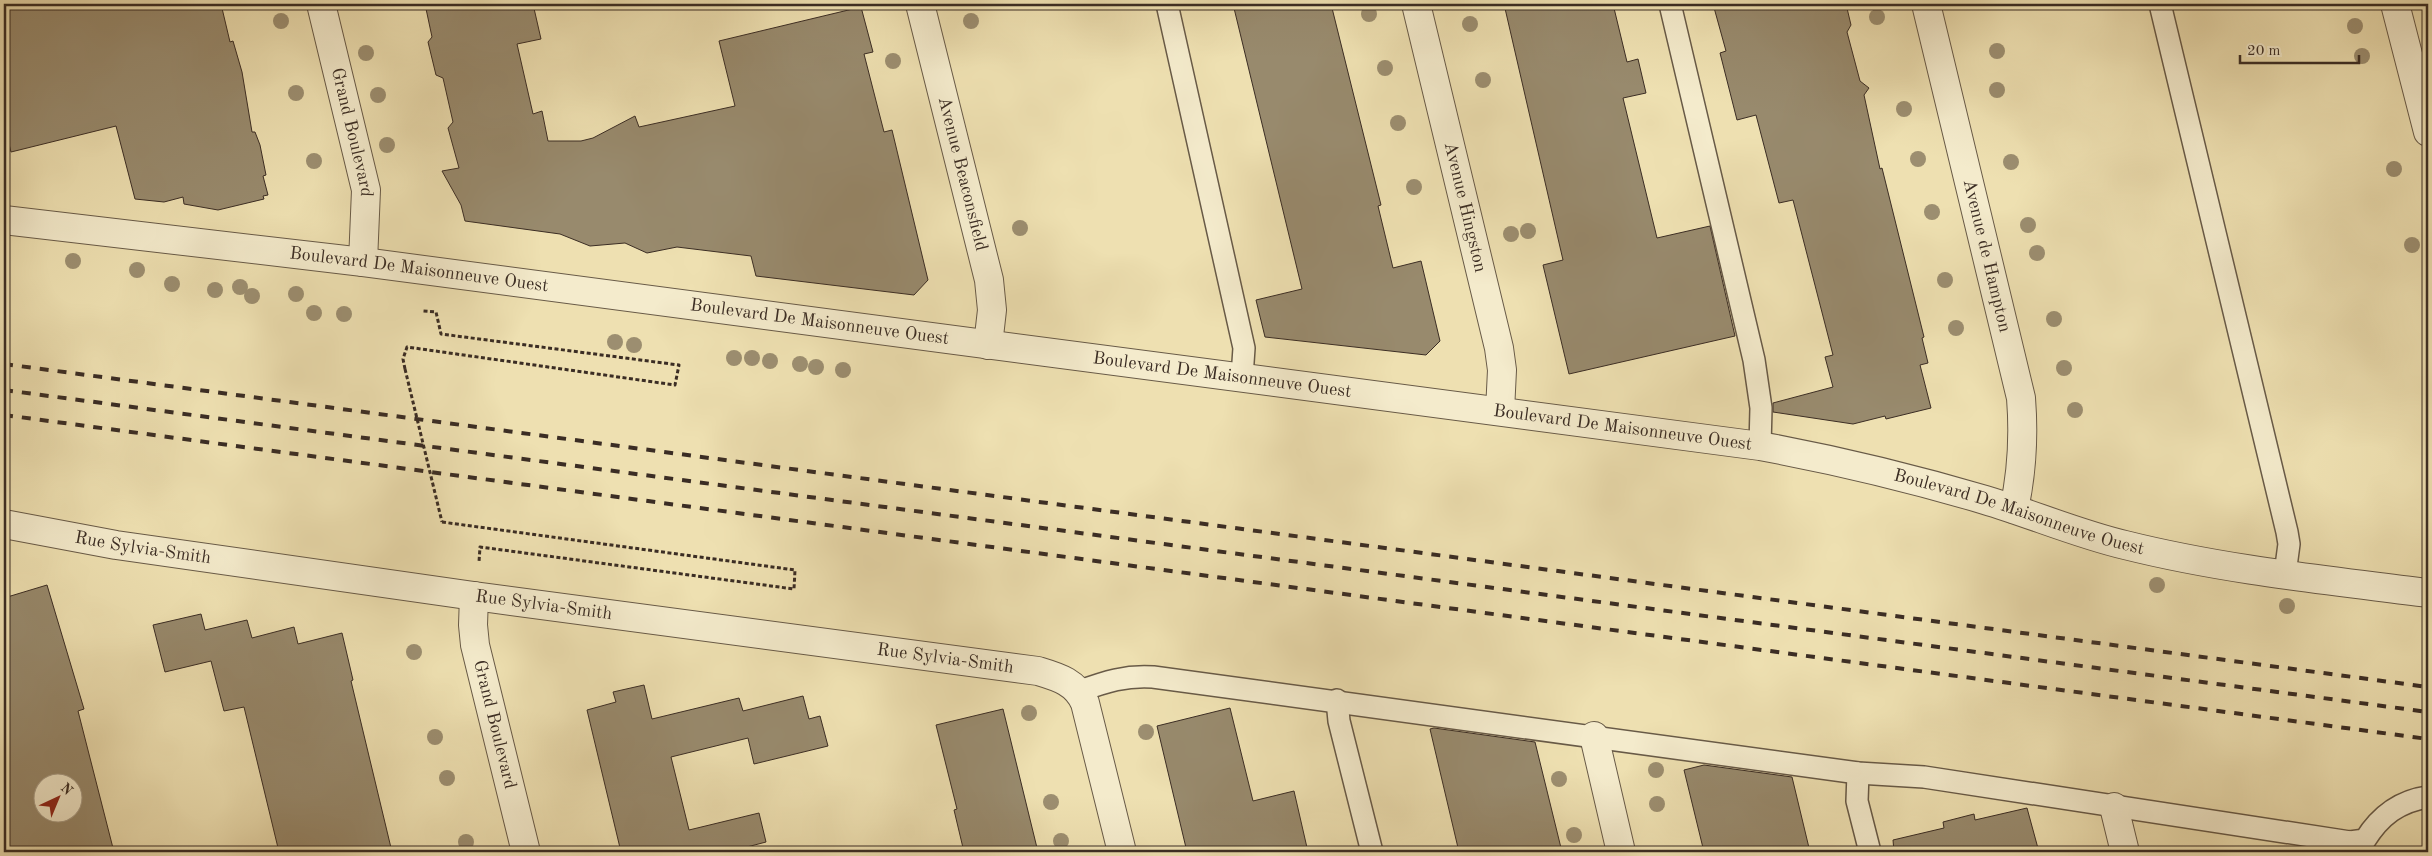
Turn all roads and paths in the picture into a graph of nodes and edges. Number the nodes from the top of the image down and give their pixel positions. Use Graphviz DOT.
graph roads {
  1 [pos="321,4"];
  2 [pos="920,4"];
  3 [pos="1167,4"];
  4 [pos="1416,4"];
  5 [pos="1670,4"];
  6 [pos="1926,4"];
  7 [pos="2160,4"];
  8 [pos="2395,4"];
  9 [pos="2428,132"];
  10 [pos="4,220"];
  11 [pos="363,262"];
  12 [pos="423,310"];
  13 [pos="988,345"];
  14 [pos="1242,377"];
  15 [pos="1500,411"];
  16 [pos="1760,446"];
  17 [pos="2014,509"];
  18 [pos="4,524"];
  19 [pos="478,564"];
  20 [pos="2285,574"];
  21 [pos="2428,593"];
  22 [pos="474,596"];
  23 [pos="1080,691"];
  24 [pos="1337,700"];
  25 [pos="1594,736"];
  26 [pos="1858,773"];
  27 [pos="2428,797"];
  28 [pos="2114,807"];
  29 [pos="2367,846"];
  30 [pos="526,852"];
  31 [pos="1122,852"];
  32 [pos="1372,852"];
  33 [pos="1621,852"];
  34 [pos="1870,852"];
  35 [pos="2125,852"];
  1 -- 11 [label="street, Grand Boulevard"];
  2 -- 13 [label="street, Avenue Beaconsfield"];
  3 -- 14 [label="lane"];
  4 -- 15 [label="street, Avenue Hingston"];
  5 -- 16 [label="lane"];
  6 -- 17 [label="street, Avenue de Hampton"];
  7 -- 20 [label="lane"];
  8 -- 9 [label="street"];
  10 -- 11 [label="street, Boulevard De Maisonneuve Ouest"];
  11 -- 13 [label="street, Boulevard De Maisonneuve Ouest"];
  12 -- 19 [label="path, bridge"];
  13 -- 14 [label="street, Boulevard De Maisonneuve Ouest"];
  14 -- 15 [label="street, Boulevard De Maisonneuve Ouest"];
  15 -- 16 [label="street, Boulevard De Maisonneuve Ouest"];
  16 -- 17 [label="street, Boulevard De Maisonneuve Ouest"];
  17 -- 20 [label="street, Boulevard De Maisonneuve Ouest"];
  18 -- 22 [label="street, Rue Sylvia-Smith"];
  20 -- 21 [label="street, Boulevard De Maisonneuve Ouest"];
  22 -- 23 [label="street, Rue Sylvia-Smith"];
  22 -- 30 [label="street, Grand Boulevard"];
  23 -- 24 [label="lane"];
  23 -- 31 [label="street"];
  24 -- 25 [label="lane"];
  24 -- 32 [label="lane"];
  25 -- 26 [label="lane"];
  25 -- 33 [label="street"];
  26 -- 28 [label="lane"];
  26 -- 34 [label="lane"];
  27 -- 29 [label="lane"];
  28 -- 29 [label="lane"];
  28 -- 35 [label="street"];
}
